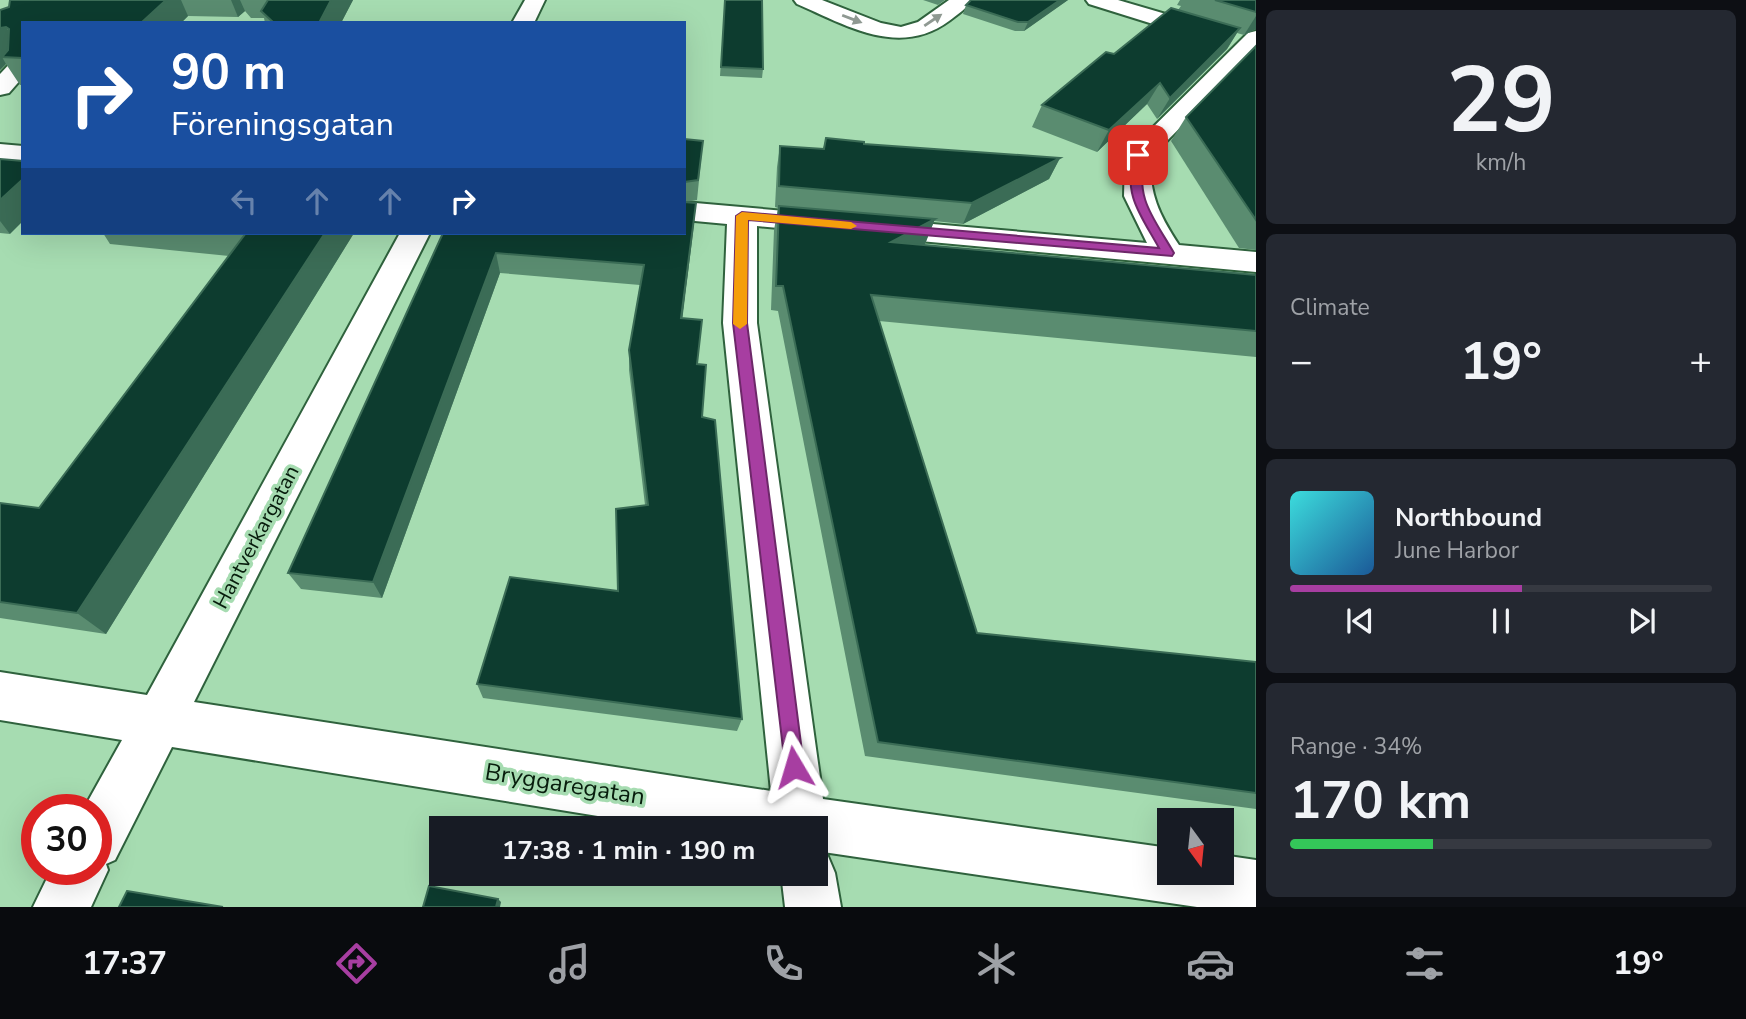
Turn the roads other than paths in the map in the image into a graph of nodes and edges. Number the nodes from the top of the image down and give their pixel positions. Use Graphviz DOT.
graph roads {
  1 [pos="535,0"];
  2 [pos="804,0"];
  3 [pos="963,0"];
  4 [pos="1096,0"];
  5 [pos="524,21"];
  6 [pos="1252,42"];
  7 [pos="21,65"];
  8 [pos="0,88"];
  9 [pos="0,152"];
  10 [pos="21,154"];
  11 [pos="686,211"];
  12 [pos="742,216"];
  13 [pos="414,235"];
  14 [pos="1168,253"];
  15 [pos="1256,262"];
  16 [pos="0,696"];
  17 [pos="161,720"];
  18 [pos="112,811"];
  19 [pos="670,816"];
  20 [pos="800,816"];
  21 [pos="828,844"];
  22 [pos="73,885"];
  23 [pos="810,886"];
  24 [pos="1256,888"];
  25 [pos="61,907"];
  26 [pos="813,907"];
  1 -- 5 [label="street"];
  2 -- 3 [label="street, one-way"];
  4 -- 6 [label="street"];
  6 -- 14 [label="street"];
  7 -- 8 [label="street"];
  9 -- 10 [label="street"];
  11 -- 12 [label="street"];
  12 -- 14 [label="street"];
  12 -- 20 [label="street"];
  13 -- 17 [label="street, Hantverkargatan"];
  14 -- 15 [label="street"];
  16 -- 17 [label="street, Bryggaregatan"];
  17 -- 18 [label="street, Hantverkargatan"];
  17 -- 19 [label="street, Bryggaregatan"];
  21 -- 24 [label="street, Bryggaregatan"];
  22 -- 25 [label="street"];
  23 -- 26 [label="street"];
}
